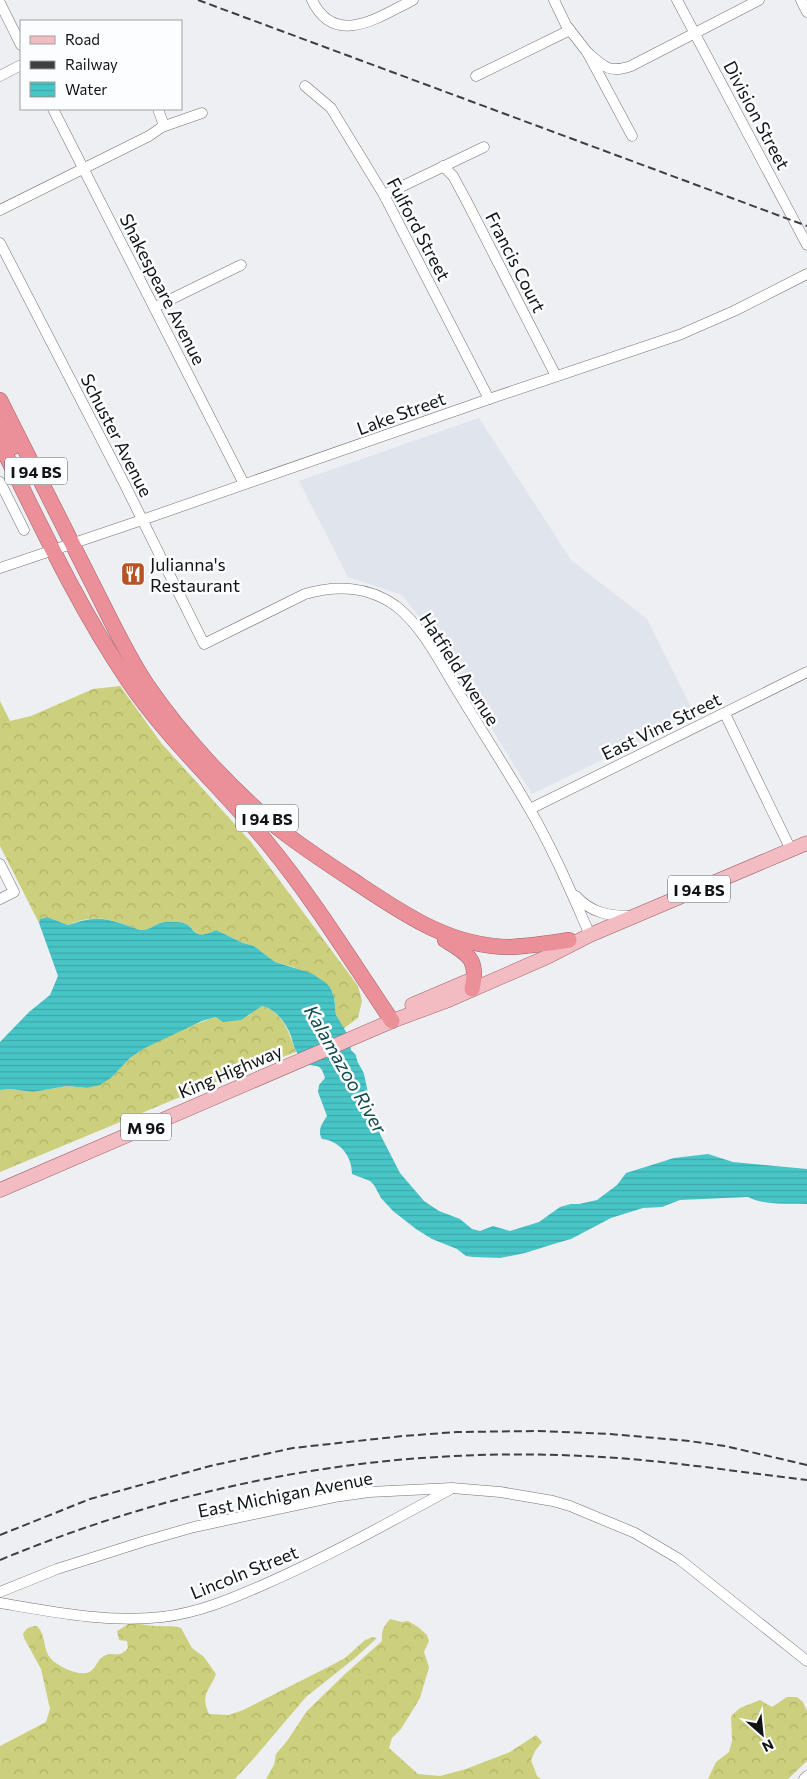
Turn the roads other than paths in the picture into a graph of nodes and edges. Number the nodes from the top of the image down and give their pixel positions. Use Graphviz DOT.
graph roads {
  1 [pos="312,0"];
  2 [pos="413,0"];
  3 [pos="554,0"];
  4 [pos="677,0"];
  5 [pos="759,0"];
  6 [pos="800,0"];
  7 [pos="0,3"];
  8 [pos="807,12"];
  9 [pos="570,30"];
  10 [pos="694,32"];
  11 [pos="20,43"];
  12 [pos="587,52"];
  13 [pos="20,66"];
  14 [pos="0,76"];
  15 [pos="476,76"];
  16 [pos="305,86"];
  17 [pos="54,110"];
  18 [pos="158,110"];
  19 [pos="202,113"];
  20 [pos="162,127"];
  21 [pos="632,136"];
  22 [pos="484,147"];
  23 [pos="443,166"];
  24 [pos="83,168"];
  25 [pos="384,195"];
  26 [pos="0,210"];
  27 [pos="0,243"];
  28 [pos="807,245"];
  29 [pos="241,265"];
  30 [pos="807,274"];
  31 [pos="155,307"];
  32 [pos="556,376"];
  33 [pos="489,399"];
  34 [pos="0,400"];
  35 [pos="0,425"];
  36 [pos="0,443"];
  37 [pos="0,482"];
  38 [pos="244,484"];
  39 [pos="142,520"];
  40 [pos="24,530"];
  41 [pos="62,546"];
  42 [pos="0,568"];
  43 [pos="204,644"];
  44 [pos="807,672"];
  45 [pos="725,714"];
  46 [pos="530,809"];
  47 [pos="807,843"];
  48 [pos="791,850"];
  49 [pos="0,864"];
  50 [pos="571,891"];
  51 [pos="0,899"];
  52 [pos="636,916"];
  53 [pos="417,921"];
  54 [pos="590,935"];
  55 [pos="570,940"];
  56 [pos="474,983"];
  57 [pos="392,1021"];
  58 [pos="0,1190"];
  59 [pos="452,1488"];
  60 [pos="0,1592"];
  61 [pos="0,1603"];
  62 [pos="807,1661"];
  1 -- 2 [label="street"];
  3 -- 9 [label="street"];
  4 -- 10 [label="street, Division Street"];
  5 -- 10 [label="street"];
  6 -- 8 [label="street"];
  7 -- 11 [label="street"];
  9 -- 12 [label="street"];
  9 -- 15 [label="street"];
  10 -- 12 [label="street"];
  10 -- 28 [label="street, Division Street"];
  12 -- 21 [label="street"];
  13 -- 14 [label="street"];
  16 -- 25 [label="street, Fulford Street"];
  17 -- 24 [label="street, Shakespeare Avenue"];
  18 -- 20 [label="street"];
  19 -- 20 [label="street"];
  20 -- 24 [label="street"];
  22 -- 23 [label="street"];
  23 -- 25 [label="street"];
  23 -- 32 [label="street, Francis Court"];
  24 -- 26 [label="street"];
  24 -- 31 [label="street, Shakespeare Avenue"];
  25 -- 33 [label="street, Fulford Street"];
  27 -- 39 [label="street, Schuster Avenue"];
  29 -- 31 [label="street"];
  30 -- 32 [label="street, Lake Street"];
  31 -- 38 [label="street, Shakespeare Avenue"];
  32 -- 33 [label="street, Lake Street"];
  33 -- 38 [label="street, Lake Street"];
  34 -- 41 [label="highway, I 94 BS"];
  35 -- 41 [label="highway"];
  36 -- 41 [label="highway, I 94 BS"];
  37 -- 40 [label="street"];
  38 -- 39 [label="street, Lake Street"];
  39 -- 41 [label="street, Lake Street"];
  39 -- 43 [label="street, Schuster Avenue"];
  41 -- 42 [label="street, Lake Street"];
  41 -- 53 [label="highway, I 94 BS"];
  41 -- 57 [label="highway, I 94 BS"];
  43 -- 46 [label="street, Hatfield Avenue"];
  44 -- 45 [label="street, East Vine Street"];
  45 -- 46 [label="street, East Vine Street"];
  45 -- 48 [label="street"];
  46 -- 50 [label="street, Hatfield Avenue"];
  47 -- 48 [label="main road, King Highway / I 94 BS"];
  48 -- 52 [label="main road, King Highway / I 94 BS"];
  49 -- 51 [label="street"];
  50 -- 52 [label="street"];
  50 -- 54 [label="street, Hatfield Avenue"];
  52 -- 54 [label="main road, King Highway / I 94 BS"];
  53 -- 55 [label="highway, I 94 BS"];
  53 -- 56 [label="highway, I 94 BS"];
  54 -- 55 [label="main road, King Highway / I 94 BS"];
  54 -- 56 [label="main road, King Highway / I 94 BS"];
  55 -- 56 [label="main road, King Highway / I 94 BS"];
  56 -- 57 [label="main road, King Highway / I 94 BS"];
  57 -- 58 [label="main road, King Highway / M 96"];
  59 -- 60 [label="street, East Michigan Avenue"];
  59 -- 61 [label="street, Lincoln Street"];
  59 -- 62 [label="street, East Michigan Avenue"];
}
